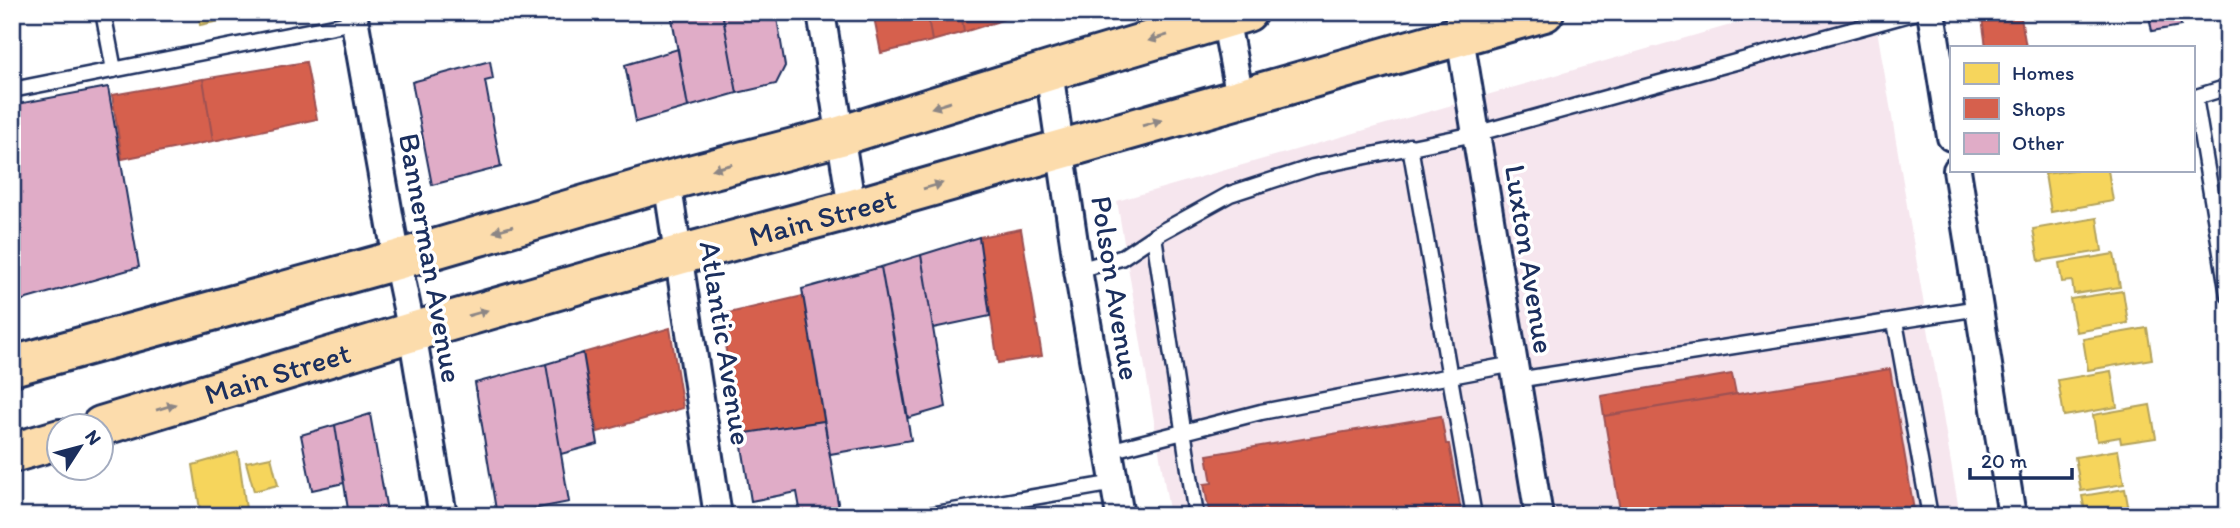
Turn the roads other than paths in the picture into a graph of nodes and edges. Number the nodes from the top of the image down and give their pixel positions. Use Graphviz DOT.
graph roads {
  1 [pos="103,12"];
  2 [pos="821,12"];
  3 [pos="1544,12"];
  4 [pos="1917,12"];
  5 [pos="1931,12"];
  6 [pos="1232,14"];
  7 [pos="354,17"];
  8 [pos="1459,24"];
  9 [pos="114,70"];
  10 [pos="1049,71"];
  11 [pos="2228,87"];
  12 [pos="12,90"];
  13 [pos="1240,97"];
  14 [pos="2194,97"];
  15 [pos="1950,131"];
  16 [pos="1475,134"];
  17 [pos="840,136"];
  18 [pos="1410,146"];
  19 [pos="1060,150"];
  20 [pos="1956,172"];
  21 [pos="667,181"];
  22 [pos="852,209"];
  23 [pos="1154,236"];
  24 [pos="679,255"];
  25 [pos="397,260"];
  26 [pos="1078,270"];
  27 [pos="2228,295"];
  28 [pos="1979,308"];
  29 [pos="1895,322"];
  30 [pos="412,332"];
  31 [pos="12,366"];
  32 [pos="1515,372"];
  33 [pos="1451,374"];
  34 [pos="116,421"];
  35 [pos="1184,431"];
  36 [pos="46,443"];
  37 [pos="1109,451"];
  38 [pos="12,453"];
  39 [pos="1115,484"];
  40 [pos="443,516"];
  41 [pos="718,516"];
  42 [pos="924,516"];
  43 [pos="1120,516"];
  44 [pos="1196,516"];
  45 [pos="1474,516"];
  46 [pos="1539,516"];
  47 [pos="1930,516"];
  48 [pos="2012,516"];
  1 -- 9 [label="lane"];
  2 -- 17 [label="street"];
  3 -- 8 [label="main road, Main Street"];
  4 -- 16 [label="lane"];
  5 -- 15 [label="street"];
  6 -- 10 [label="main road, one-way"];
  6 -- 13 [label="street"];
  7 -- 9 [label="lane"];
  7 -- 25 [label="street, Bannerman Avenue"];
  8 -- 13 [label="main road, Main Street"];
  8 -- 16 [label="street, Luxton Avenue"];
  9 -- 12 [label="lane"];
  10 -- 17 [label="main road, one-way"];
  10 -- 19 [label="street, Polson Avenue"];
  11 -- 14 [label="lane"];
  19 -- 13 [label="main road, Main Street, one-way"];
  14 -- 27 [label="lane"];
  16 -- 18 [label="lane"];
  16 -- 32 [label="street, Luxton Avenue"];
  17 -- 21 [label="main road, one-way"];
  17 -- 22 [label="street"];
  18 -- 23 [label="lane"];
  18 -- 33 [label="lane"];
  22 -- 19 [label="main road, Main Street, one-way"];
  19 -- 26 [label="street, Polson Avenue"];
  20 -- 28 [label="street"];
  21 -- 24 [label="street, Atlantic Avenue"];
  21 -- 25 [label="main road, one-way"];
  22 -- 24 [label="main road, Main Street"];
  23 -- 26 [label="lane"];
  23 -- 35 [label="lane"];
  30 -- 24 [label="main road, Main Street, one-way"];
  24 -- 41 [label="street, Atlantic Avenue"];
  25 -- 30 [label="street, Bannerman Avenue"];
  25 -- 31 [label="main road"];
  26 -- 37 [label="street, Polson Avenue"];
  28 -- 29 [label="lane"];
  28 -- 48 [label="street"];
  29 -- 32 [label="lane"];
  29 -- 47 [label="lane"];
  34 -- 30 [label="main road, Main Street, one-way"];
  30 -- 40 [label="street, Bannerman Avenue"];
  32 -- 33 [label="lane"];
  32 -- 46 [label="street, Luxton Avenue"];
  33 -- 35 [label="lane"];
  33 -- 45 [label="lane"];
  35 -- 37 [label="lane"];
  35 -- 44 [label="lane"];
  36 -- 38 [label="main road"];
  37 -- 39 [label="street, Polson Avenue"];
  39 -- 42 [label="lane"];
  39 -- 43 [label="street, Polson Avenue"];
}
